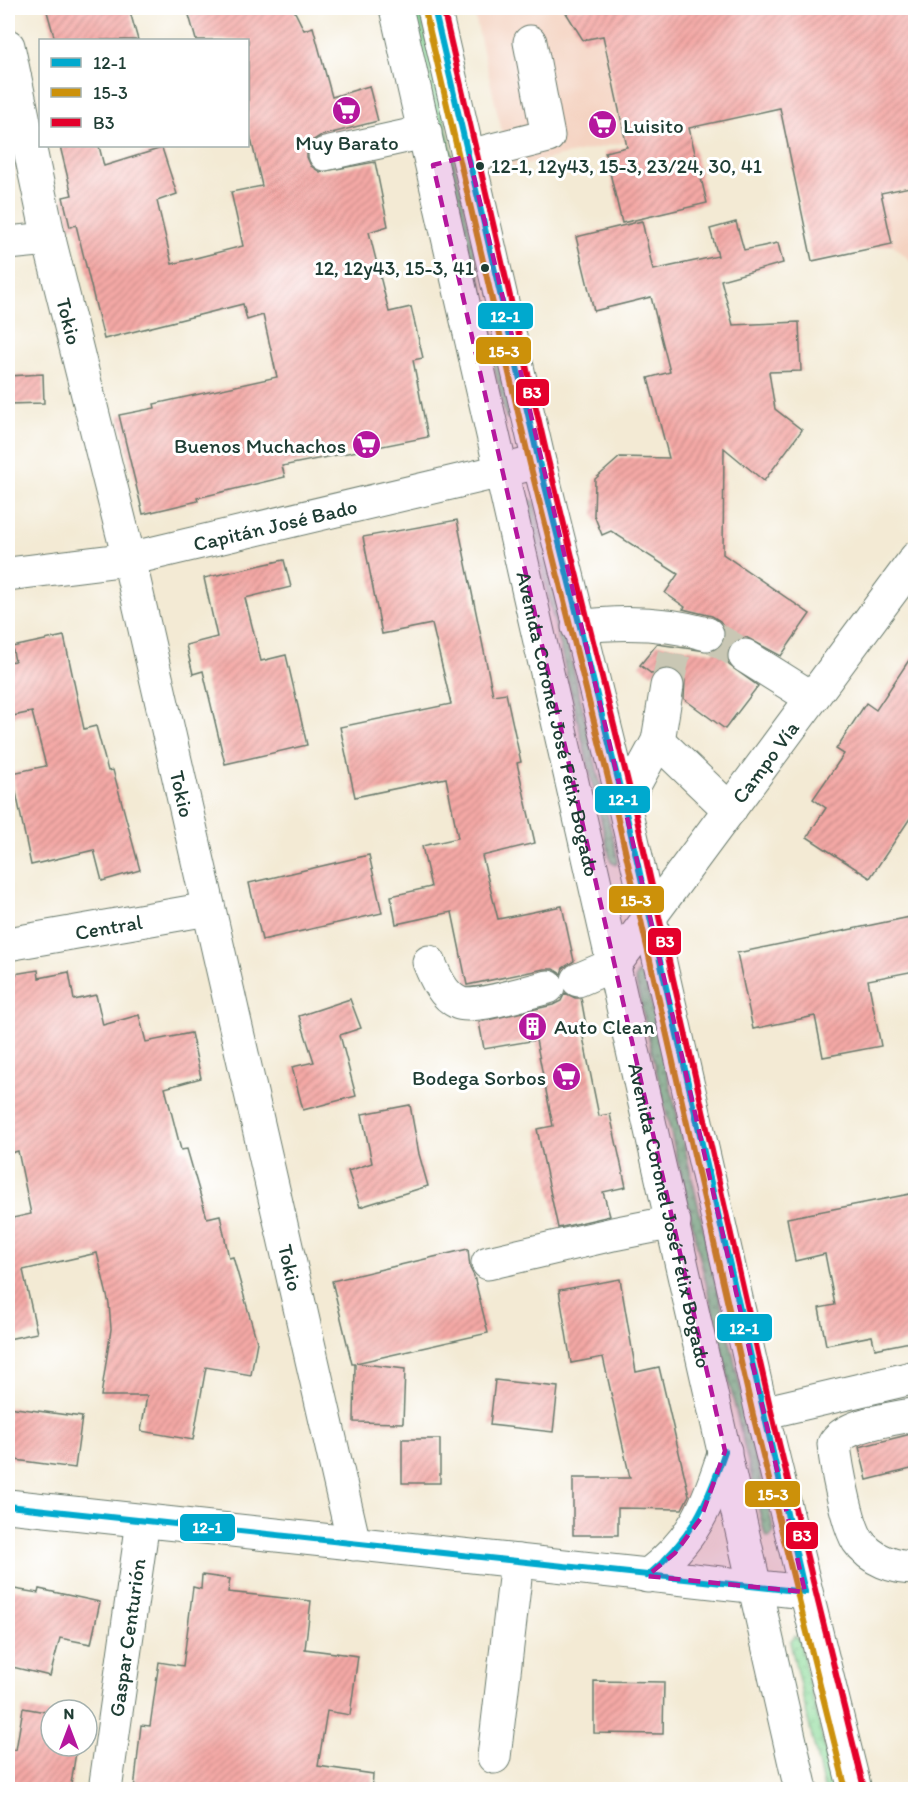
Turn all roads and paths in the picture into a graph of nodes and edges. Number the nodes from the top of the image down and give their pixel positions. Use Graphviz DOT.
graph roads {
  1 [pos="396,8"];
  2 [pos="434,8"];
  3 [pos="530,42"];
  4 [pos="8,46"];
  5 [pos="425,132"];
  6 [pos="325,154"];
  7 [pos="469,156"];
  8 [pos="433,165"];
  9 [pos="49,239"];
  10 [pos="8,243"];
  11 [pos="539,462"];
  12 [pos="501,471"];
  13 [pos="915,558"];
  14 [pos="129,559"];
  15 [pos="8,574"];
  16 [pos="578,627"];
  17 [pos="687,633"];
  18 [pos="745,656"];
  19 [pos="667,686"];
  20 [pos="812,698"];
  21 [pos="658,741"];
  22 [pos="624,804"];
  23 [pos="730,810"];
  24 [pos="208,909"];
  25 [pos="649,919"];
  26 [pos="8,944"];
  27 [pos="429,962"];
  28 [pos="615,964"];
  29 [pos="674,1222"];
  30 [pos="488,1263"];
  31 [pos="915,1377"];
  32 [pos="762,1413"];
  33 [pos="915,1414"];
  34 [pos="725,1451"];
  35 [pos="8,1506"];
  36 [pos="143,1521"];
  37 [pos="354,1544"];
  38 [pos="517,1561"];
  39 [pos="915,1568"];
  40 [pos="647,1576"];
  41 [pos="757,1588"];
  42 [pos="805,1592"];
  43 [pos="494,1757"];
  44 [pos="105,1790"];
  45 [pos="801,1790"];
  46 [pos="855,1790"];
  1 -- 5 [label="street, Avenida Coronel José Félix Bogado"];
  2 -- 7 [label="street, Avenida Coronel José Félix Bogado"];
  3 -- 7 [label="street"];
  4 -- 9 [label="street, Tokio"];
  5 -- 6 [label="street"];
  5 -- 8 [label="street, Avenida Coronel José Félix Bogado"];
  7 -- 8 [label="street"];
  7 -- 11 [label="street, Avenida Coronel José Félix Bogado"];
  8 -- 12 [label="street, Avenida Coronel José Félix Bogado"];
  9 -- 10 [label="street"];
  9 -- 14 [label="street, Tokio"];
  11 -- 12 [label="street, Capitán José Bado"];
  11 -- 16 [label="street, Avenida Coronel José Félix Bogado"];
  12 -- 14 [label="street, Capitán José Bado"];
  12 -- 28 [label="street, Avenida Coronel José Félix Bogado"];
  13 -- 20 [label="street, Campo Vía"];
  14 -- 15 [label="street, Capitán José Bado"];
  14 -- 24 [label="street, Tokio"];
  16 -- 17 [label="street"];
  16 -- 22 [label="street, Avenida Coronel José Félix Bogado"];
  18 -- 20 [label="street"];
  19 -- 21 [label="street"];
  20 -- 23 [label="street, Campo Vía"];
  21 -- 22 [label="street"];
  21 -- 23 [label="street"];
  22 -- 25 [label="street, Avenida Coronel José Félix Bogado"];
  23 -- 25 [label="street, Campo Vía"];
  24 -- 26 [label="street, Central"];
  24 -- 37 [label="street, Tokio"];
  25 -- 28 [label="street, Campo Vía"];
  25 -- 32 [label="street, Avenida Coronel José Félix Bogado"];
  27 -- 28 [label="street"];
  28 -- 29 [label="street, Avenida Coronel José Félix Bogado"];
  29 -- 30 [label="street"];
  29 -- 34 [label="street, Avenida Coronel José Félix Bogado"];
  31 -- 32 [label="street"];
  32 -- 42 [label="street, Avenida Coronel José Félix Bogado"];
  33 -- 39 [label="street"];
  34 -- 40 [label="street"];
  34 -- 41 [label="street, Avenida Coronel José Félix Bogado"];
  35 -- 36 [label="street"];
  36 -- 37 [label="street"];
  36 -- 44 [label="street, Gaspar Centurión"];
  37 -- 38 [label="street"];
  38 -- 40 [label="street"];
  38 -- 43 [label="street"];
  40 -- 41 [label="street"];
  41 -- 42 [label="street"];
  41 -- 45 [label="street, Avenida Coronel José Félix Bogado"];
  42 -- 46 [label="street, Avenida Coronel José Félix Bogado"];
}
